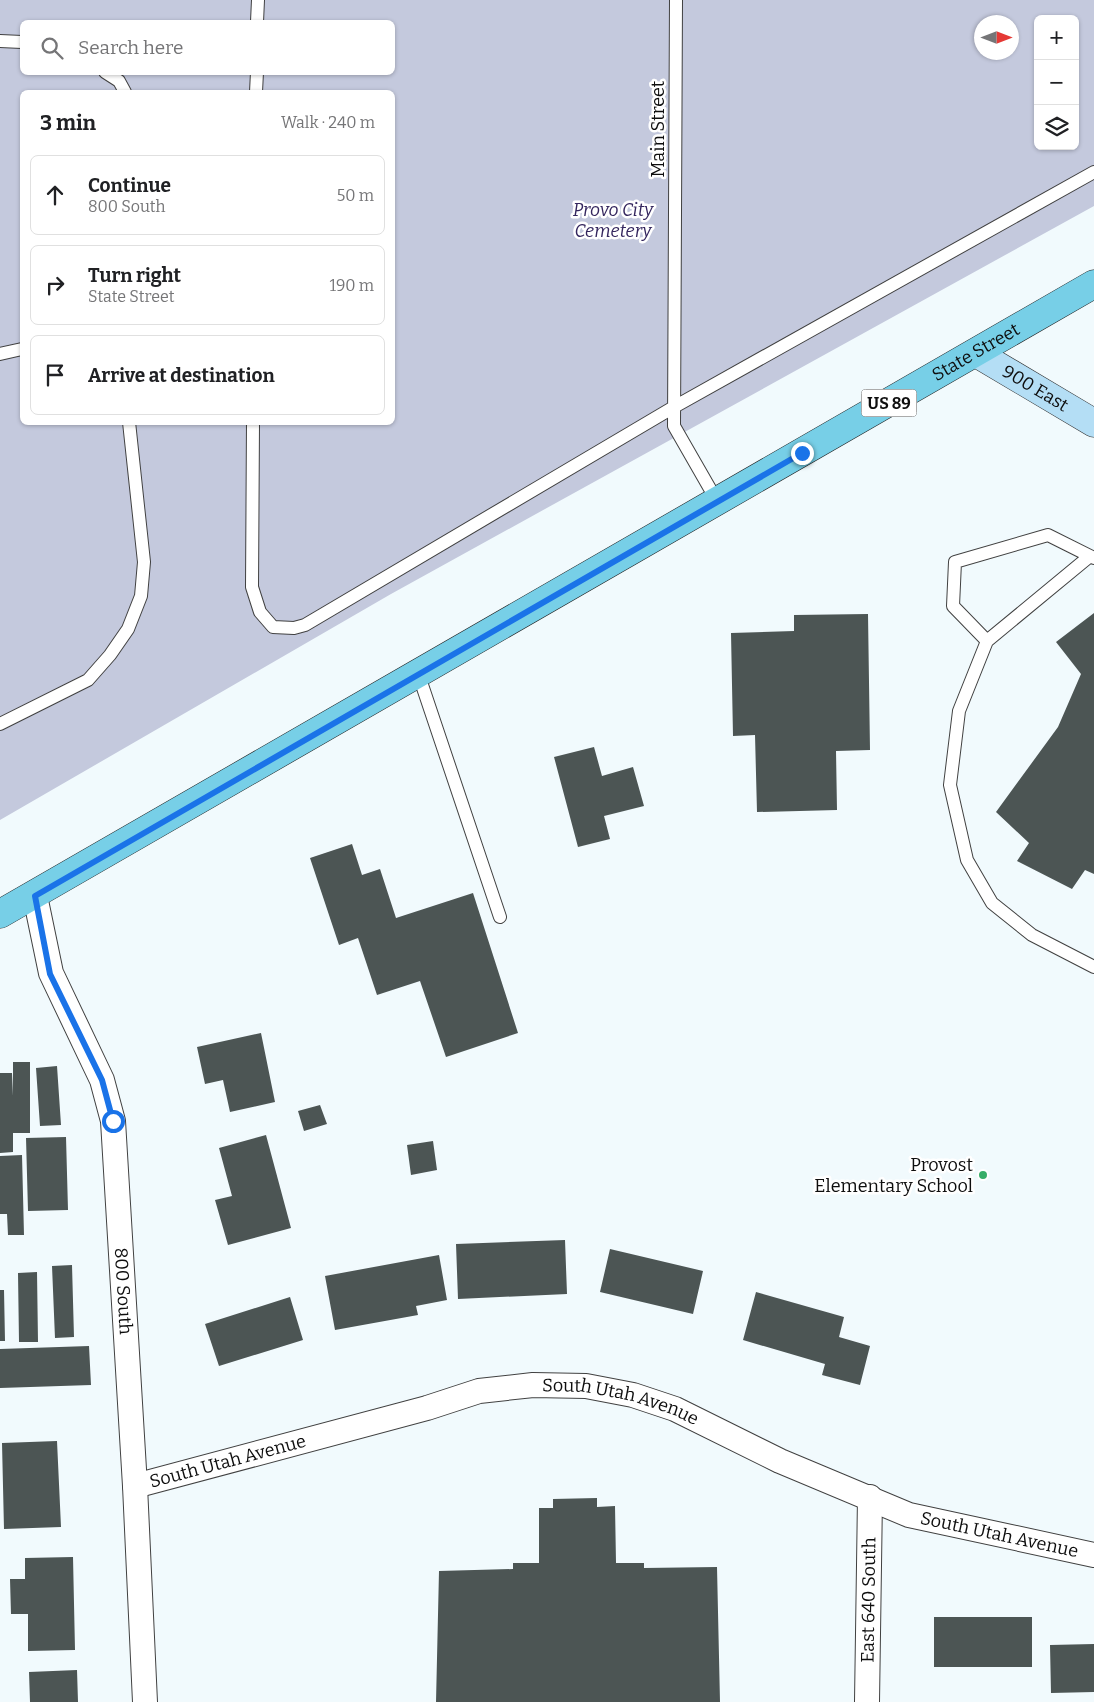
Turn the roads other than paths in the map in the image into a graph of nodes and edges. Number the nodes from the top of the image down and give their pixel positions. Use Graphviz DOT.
graph roads {
  1 [pos="258,0"];
  2 [pos="676,0"];
  3 [pos="257,20"];
  4 [pos="0,41"];
  5 [pos="20,42"];
  6 [pos="110,75"];
  7 [pos="257,75"];
  8 [pos="124,90"];
  9 [pos="256,90"];
  10 [pos="1094,172"];
  11 [pos="1094,284"];
  12 [pos="20,349"];
  13 [pos="976,353"];
  14 [pos="0,354"];
  15 [pos="674,407"];
  16 [pos="1094,423"];
  17 [pos="128,425"];
  18 [pos="253,425"];
  19 [pos="717,502"];
  20 [pos="1092,557"];
  21 [pos="987,641"];
  22 [pos="418,673"];
  23 [pos="0,724"];
  24 [pos="35,896"];
  25 [pos="0,914"];
  26 [pos="500,917"];
  27 [pos="1094,967"];
  28 [pos="135,1486"];
  29 [pos="870,1497"];
  30 [pos="1094,1555"];
  31 [pos="145,1702"];
  32 [pos="867,1702"];
  1 -- 3 [label="lane"];
  2 -- 15 [label="lane, Main Street"];
  4 -- 5 [label="lane"];
  6 -- 8 [label="lane"];
  7 -- 9 [label="lane"];
  10 -- 15 [label="lane"];
  11 -- 13 [label="main road, State Street / US 89"];
  12 -- 14 [label="lane"];
  13 -- 16 [label="main road, 900 East"];
  13 -- 19 [label="main road, State Street / US 89"];
  15 -- 18 [label="lane"];
  15 -- 19 [label="lane, Main Street"];
  17 -- 23 [label="lane"];
  19 -- 22 [label="main road, State Street / US 89"];
  20 -- 21 [label="lane"];
  20 -- 21 [label="lane"];
  21 -- 27 [label="lane"];
  22 -- 24 [label="main road, State Street / US 89"];
  22 -- 26 [label="lane"];
  24 -- 25 [label="main road, State Street / US 89"];
  24 -- 28 [label="street, 800 South"];
  28 -- 29 [label="street, South Utah Avenue"];
  28 -- 31 [label="street, 800 South"];
  29 -- 30 [label="street, South Utah Avenue"];
  29 -- 32 [label="street, East 640 South"];
}
